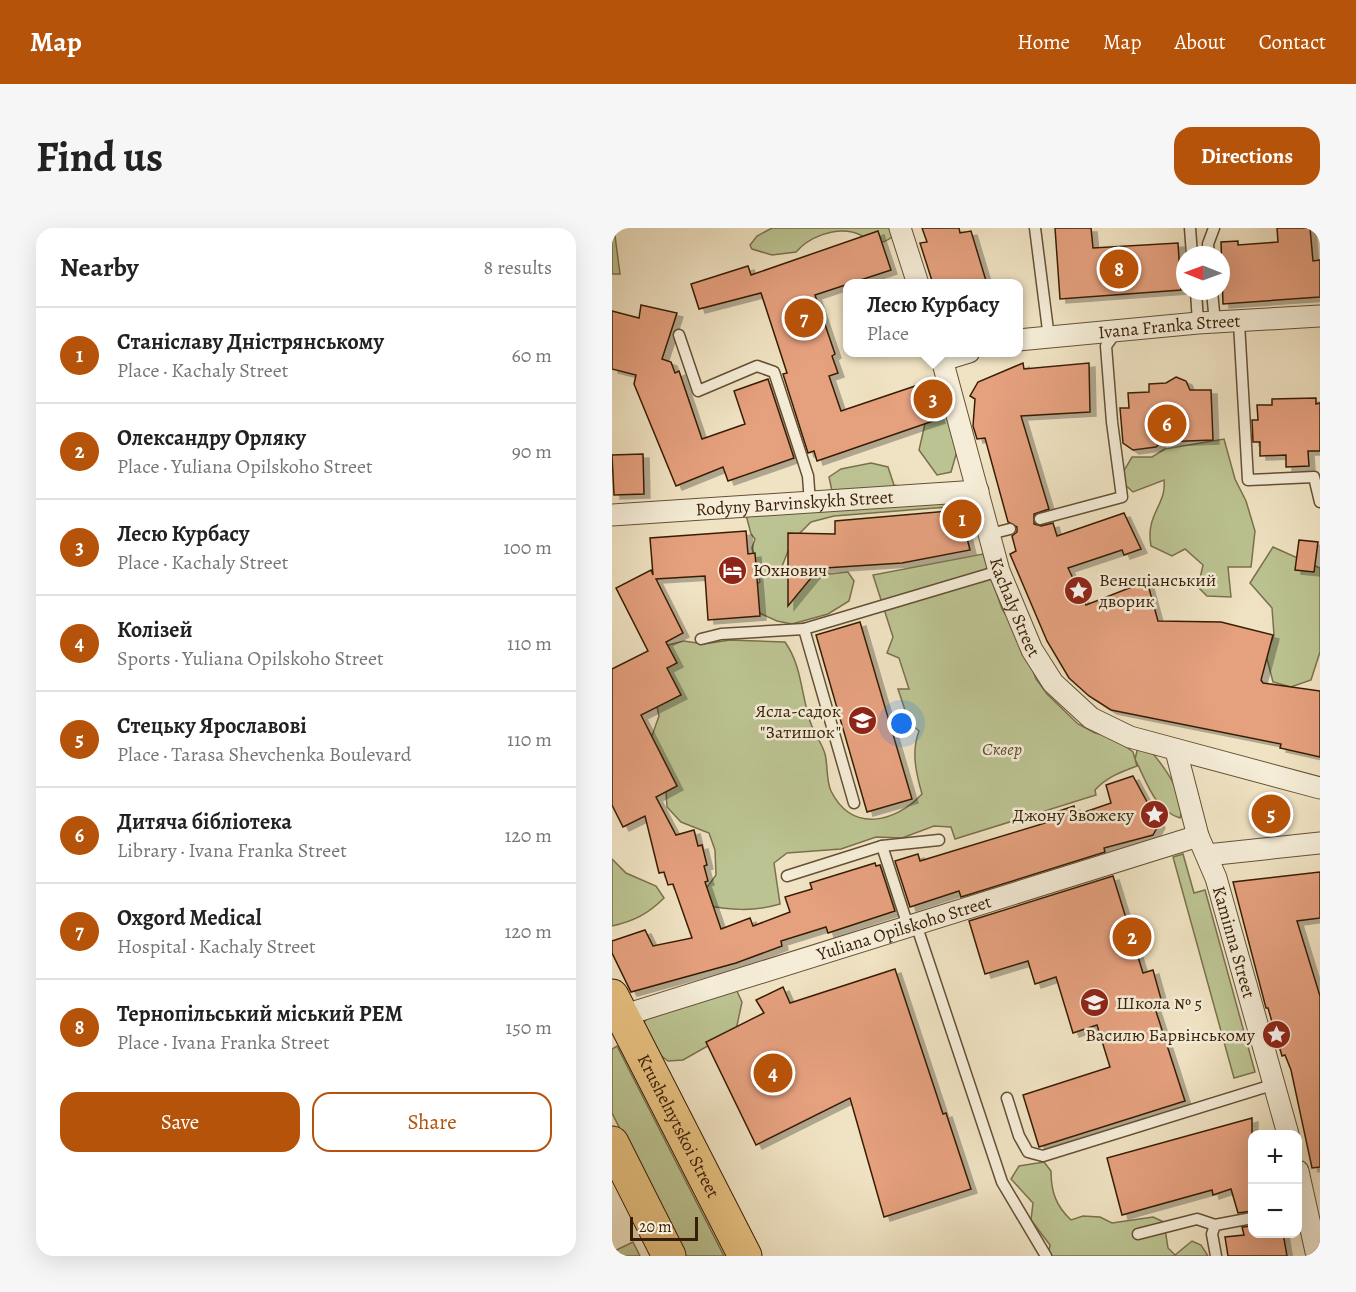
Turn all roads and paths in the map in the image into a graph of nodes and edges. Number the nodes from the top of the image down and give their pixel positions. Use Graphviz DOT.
graph roads {
  1 [pos="900,228"];
  2 [pos="1035,228"];
  3 [pos="1190,228"];
  4 [pos="1214,228"];
  5 [pos="1191,246"];
  6 [pos="1208,246"];
  7 [pos="916,279"];
  8 [pos="1199,300"];
  9 [pos="1211,300"];
  10 [pos="1320,316"];
  11 [pos="1207,323"];
  12 [pos="1239,323"];
  13 [pos="1116,332"];
  14 [pos="680,335"];
  15 [pos="1049,338"];
  16 [pos="1023,340"];
  17 [pos="942,357"];
  18 [pos="978,490"];
  19 [pos="810,502"];
  20 [pos="1320,502"];
  21 [pos="612,515"];
  22 [pos="1040,519"];
  23 [pos="999,571"];
  24 [pos="804,629"];
  25 [pos="700,639"];
  26 [pos="1176,751"];
  27 [pos="1320,788"];
  28 [pos="854,803"];
  29 [pos="939,840"];
  30 [pos="1320,843"];
  31 [pos="882,846"];
  32 [pos="1202,846"];
  33 [pos="787,876"];
  34 [pos="912,925"];
  35 [pos="615,1010"];
  36 [pos="1275,1084"];
  37 [pos="1007,1098"];
  38 [pos="1287,1130"];
  39 [pos="612,1143"];
  40 [pos="1301,1184"];
  41 [pos="1308,1211"];
  42 [pos="1248,1219"];
  43 [pos="1215,1225"];
  44 [pos="1138,1234"];
  45 [pos="669,1256"];
  46 [pos="745,1256"];
  47 [pos="1046,1256"];
  48 [pos="1216,1256"];
  49 [pos="1317,1256"];
  1 -- 7 [label="street"];
  2 -- 15 [label="lane"];
  3 -- 5 [label="lane"];
  4 -- 6 [label="lane"];
  8 -- 11 [label="lane"];
  9 -- 11 [label="lane"];
  10 -- 12 [label="street, Ivana Franka Street"];
  11 -- 12 [label="street, Ivana Franka Street"];
  11 -- 13 [label="street, Ivana Franka Street"];
  12 -- 20 [label="lane"];
  13 -- 15 [label="street, Ivana Franka Street"];
  13 -- 22 [label="lane"];
  14 -- 19 [label="lane"];
  15 -- 16 [label="street, Ivana Franka Street"];
  17 -- 18 [label="street, Kachaly Street"];
  18 -- 19 [label="street, Rodyny Barvinskykh Street"];
  18 -- 23 [label="street, Kachaly Street"];
  19 -- 21 [label="street, Rodyny Barvinskykh Street"];
  23 -- 24 [label="lane"];
  23 -- 26 [label="street, Kachaly Street"];
  24 -- 25 [label="lane"];
  24 -- 28 [label="lane"];
  26 -- 27 [label="street, Kachaly Street"];
  26 -- 32 [label="street, Kaminna Street"];
  29 -- 31 [label="lane"];
  30 -- 32 [label="street, Yuliana Opilskoho Street"];
  31 -- 33 [label="lane"];
  31 -- 34 [label="lane"];
  32 -- 34 [label="street, Yuliana Opilskoho Street"];
  32 -- 36 [label="street, Kaminna Street"];
  34 -- 35 [label="street, Yuliana Opilskoho Street"];
  34 -- 47 [label="lane"];
  35 -- 46 [label="main road, Krushelnytskoi Street"];
  36 -- 37 [label="lane"];
  36 -- 38 [label="street, Kaminna Street"];
  39 -- 45 [label="main road"];
  40 -- 41 [label="street"];
  41 -- 49 [label="street"];
  42 -- 43 [label="lane"];
  43 -- 44 [label="lane"];
  43 -- 48 [label="lane"];
}
